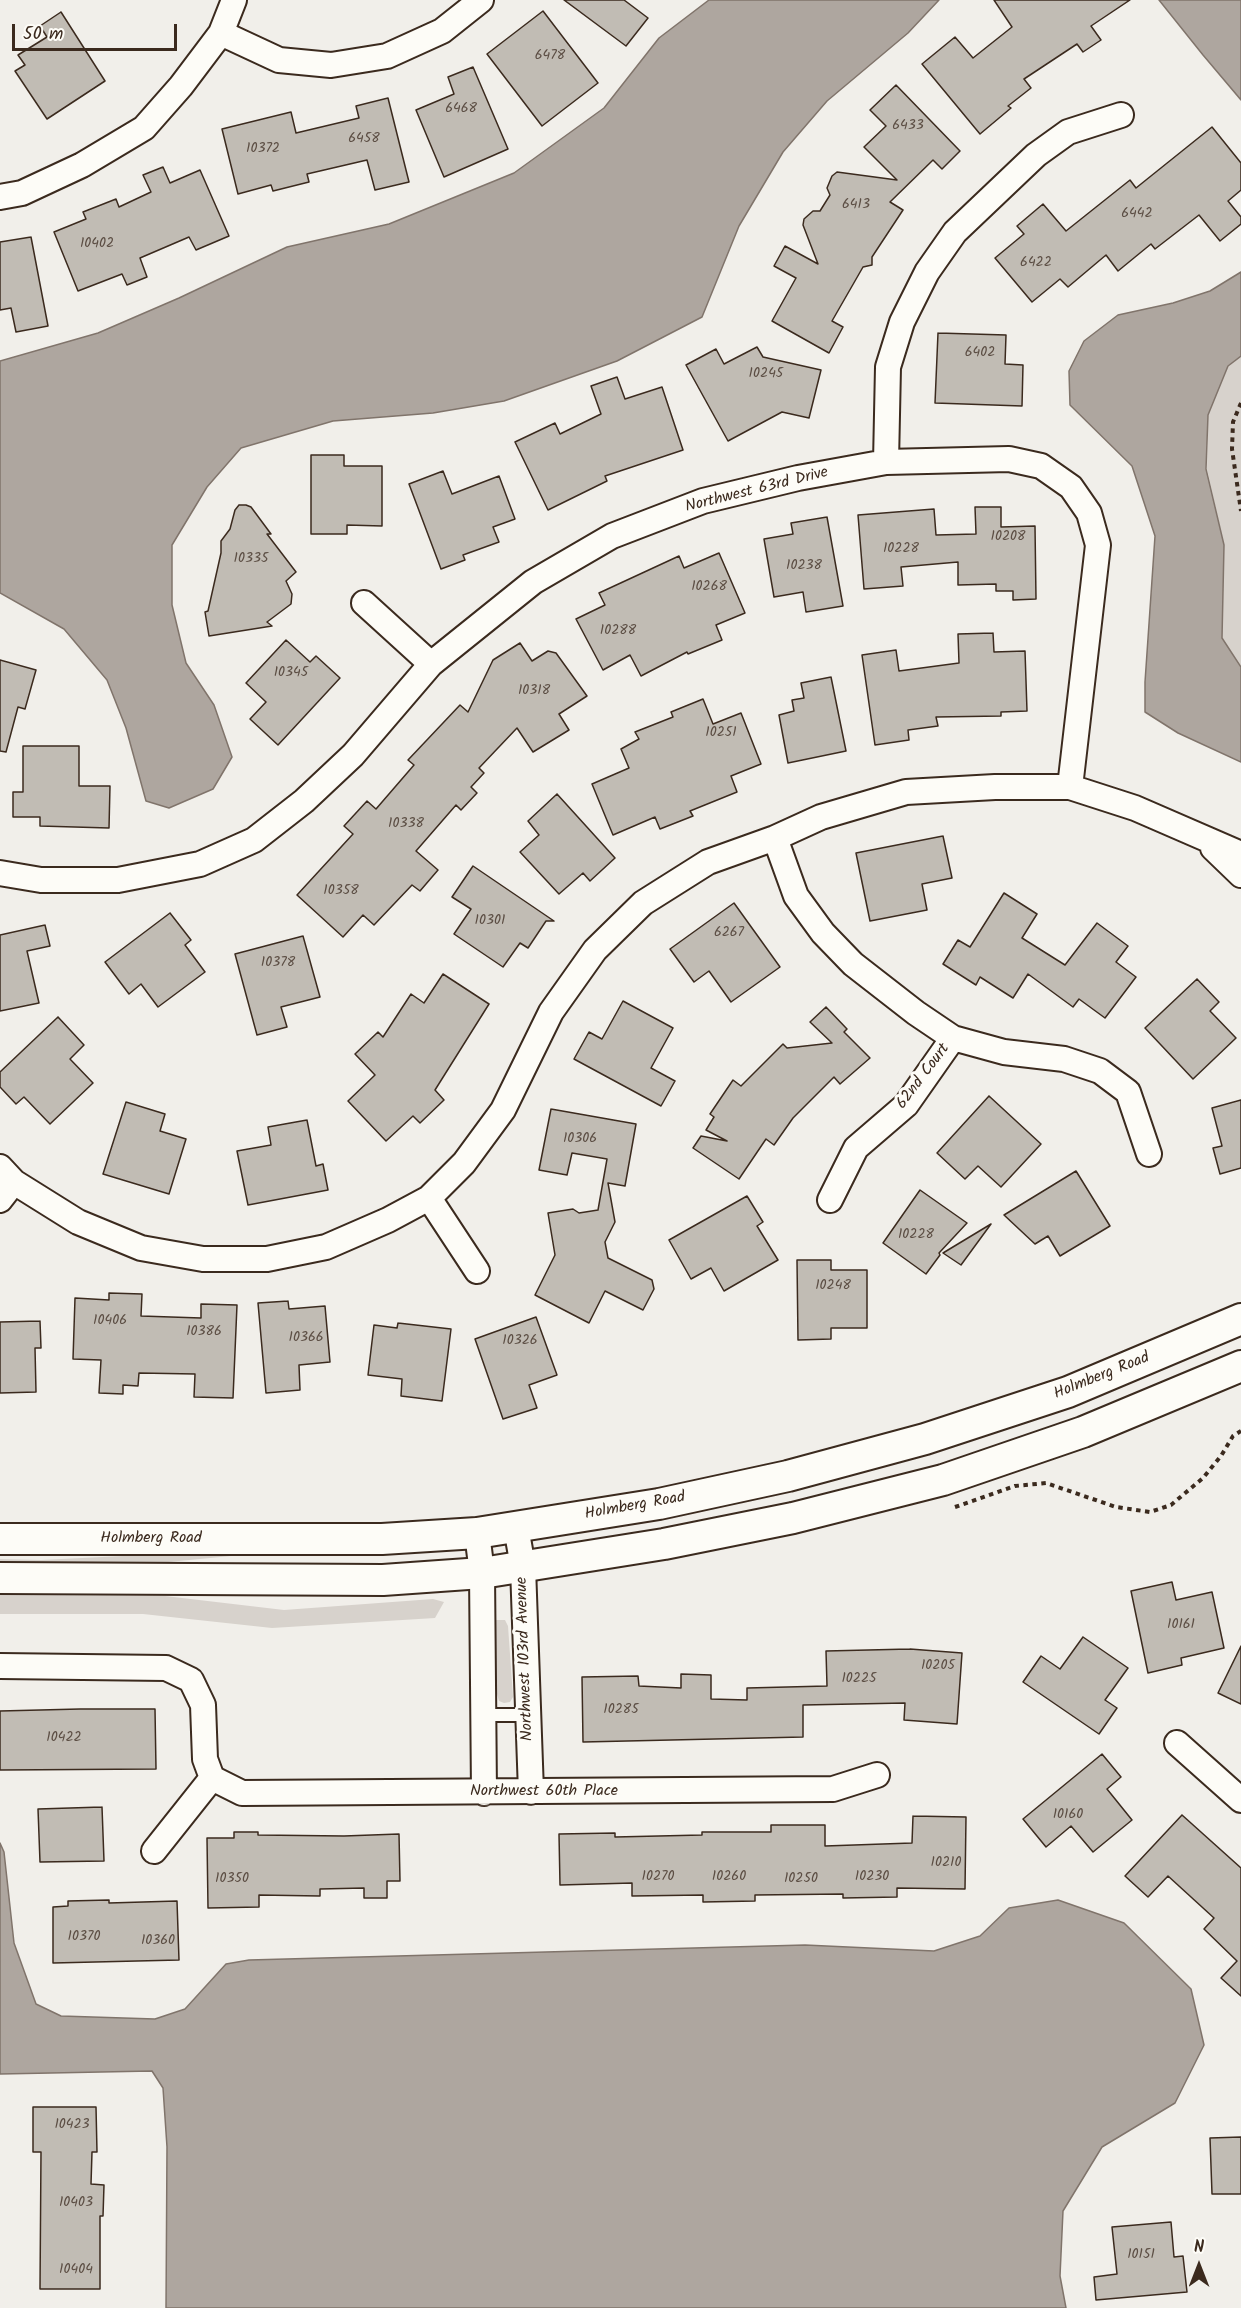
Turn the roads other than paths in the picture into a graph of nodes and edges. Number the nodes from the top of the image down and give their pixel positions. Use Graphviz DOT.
graph roads {
  1 [pos="234,0"];
  2 [pos="481,0"];
  3 [pos="221,33"];
  4 [pos="1121,115"];
  5 [pos="0,197"];
  6 [pos="886,462"];
  7 [pos="364,603"];
  8 [pos="431,664"];
  9 [pos="1070,787"];
  10 [pos="1198,834"];
  11 [pos="775,838"];
  12 [pos="1241,854"];
  13 [pos="0,873"];
  14 [pos="1241,875"];
  15 [pos="953,1038"];
  16 [pos="1149,1154"];
  17 [pos="5,1183"];
  18 [pos="429,1198"];
  19 [pos="830,1200"];
  20 [pos="477,1271"];
  21 [pos="1241,1319"];
  22 [pos="1241,1366"];
  23 [pos="516,1527"];
  24 [pos="477,1533"];
  25 [pos="0,1539"];
  26 [pos="523,1567"];
  27 [pos="482,1573"];
  28 [pos="0,1578"];
  29 [pos="0,1666"];
  30 [pos="483,1715"];
  31 [pos="528,1715"];
  32 [pos="1177,1743"];
  33 [pos="877,1775"];
  34 [pos="212,1778"];
  35 [pos="531,1792"];
  36 [pos="484,1793"];
  37 [pos="1241,1800"];
  38 [pos="154,1851"];
  1 -- 3 [label="street"];
  2 -- 3 [label="street"];
  3 -- 5 [label="street"];
  4 -- 6 [label="street"];
  6 -- 8 [label="street, Northwest 63rd Drive"];
  6 -- 9 [label="street, Northwest 63rd Drive"];
  7 -- 8 [label="street"];
  8 -- 13 [label="street, Northwest 63rd Drive"];
  9 -- 10 [label="street"];
  9 -- 11 [label="street"];
  10 -- 12 [label="street"];
  10 -- 14 [label="street"];
  11 -- 15 [label="street"];
  11 -- 18 [label="street"];
  15 -- 16 [label="street"];
  15 -- 19 [label="street, 62nd Court"];
  17 -- 18 [label="street"];
  18 -- 20 [label="street"];
  21 -- 23 [label="street, Holmberg Road"];
  22 -- 26 [label="street"];
  23 -- 24 [label="street, Holmberg Road"];
  23 -- 26 [label="street, Northwest 103rd Avenue"];
  24 -- 25 [label="street, Holmberg Road"];
  24 -- 27 [label="street"];
  26 -- 27 [label="street"];
  26 -- 31 [label="street, Northwest 103rd Avenue"];
  27 -- 28 [label="street"];
  27 -- 30 [label="street"];
  29 -- 34 [label="street"];
  30 -- 31 [label="lane"];
  30 -- 36 [label="street"];
  31 -- 35 [label="street, Northwest 103rd Avenue"];
  32 -- 37 [label="street"];
  33 -- 35 [label="street, Northwest 60th Place"];
  34 -- 36 [label="street, Northwest 60th Place"];
  34 -- 38 [label="street"];
  35 -- 36 [label="street, Northwest 60th Place"];
}
